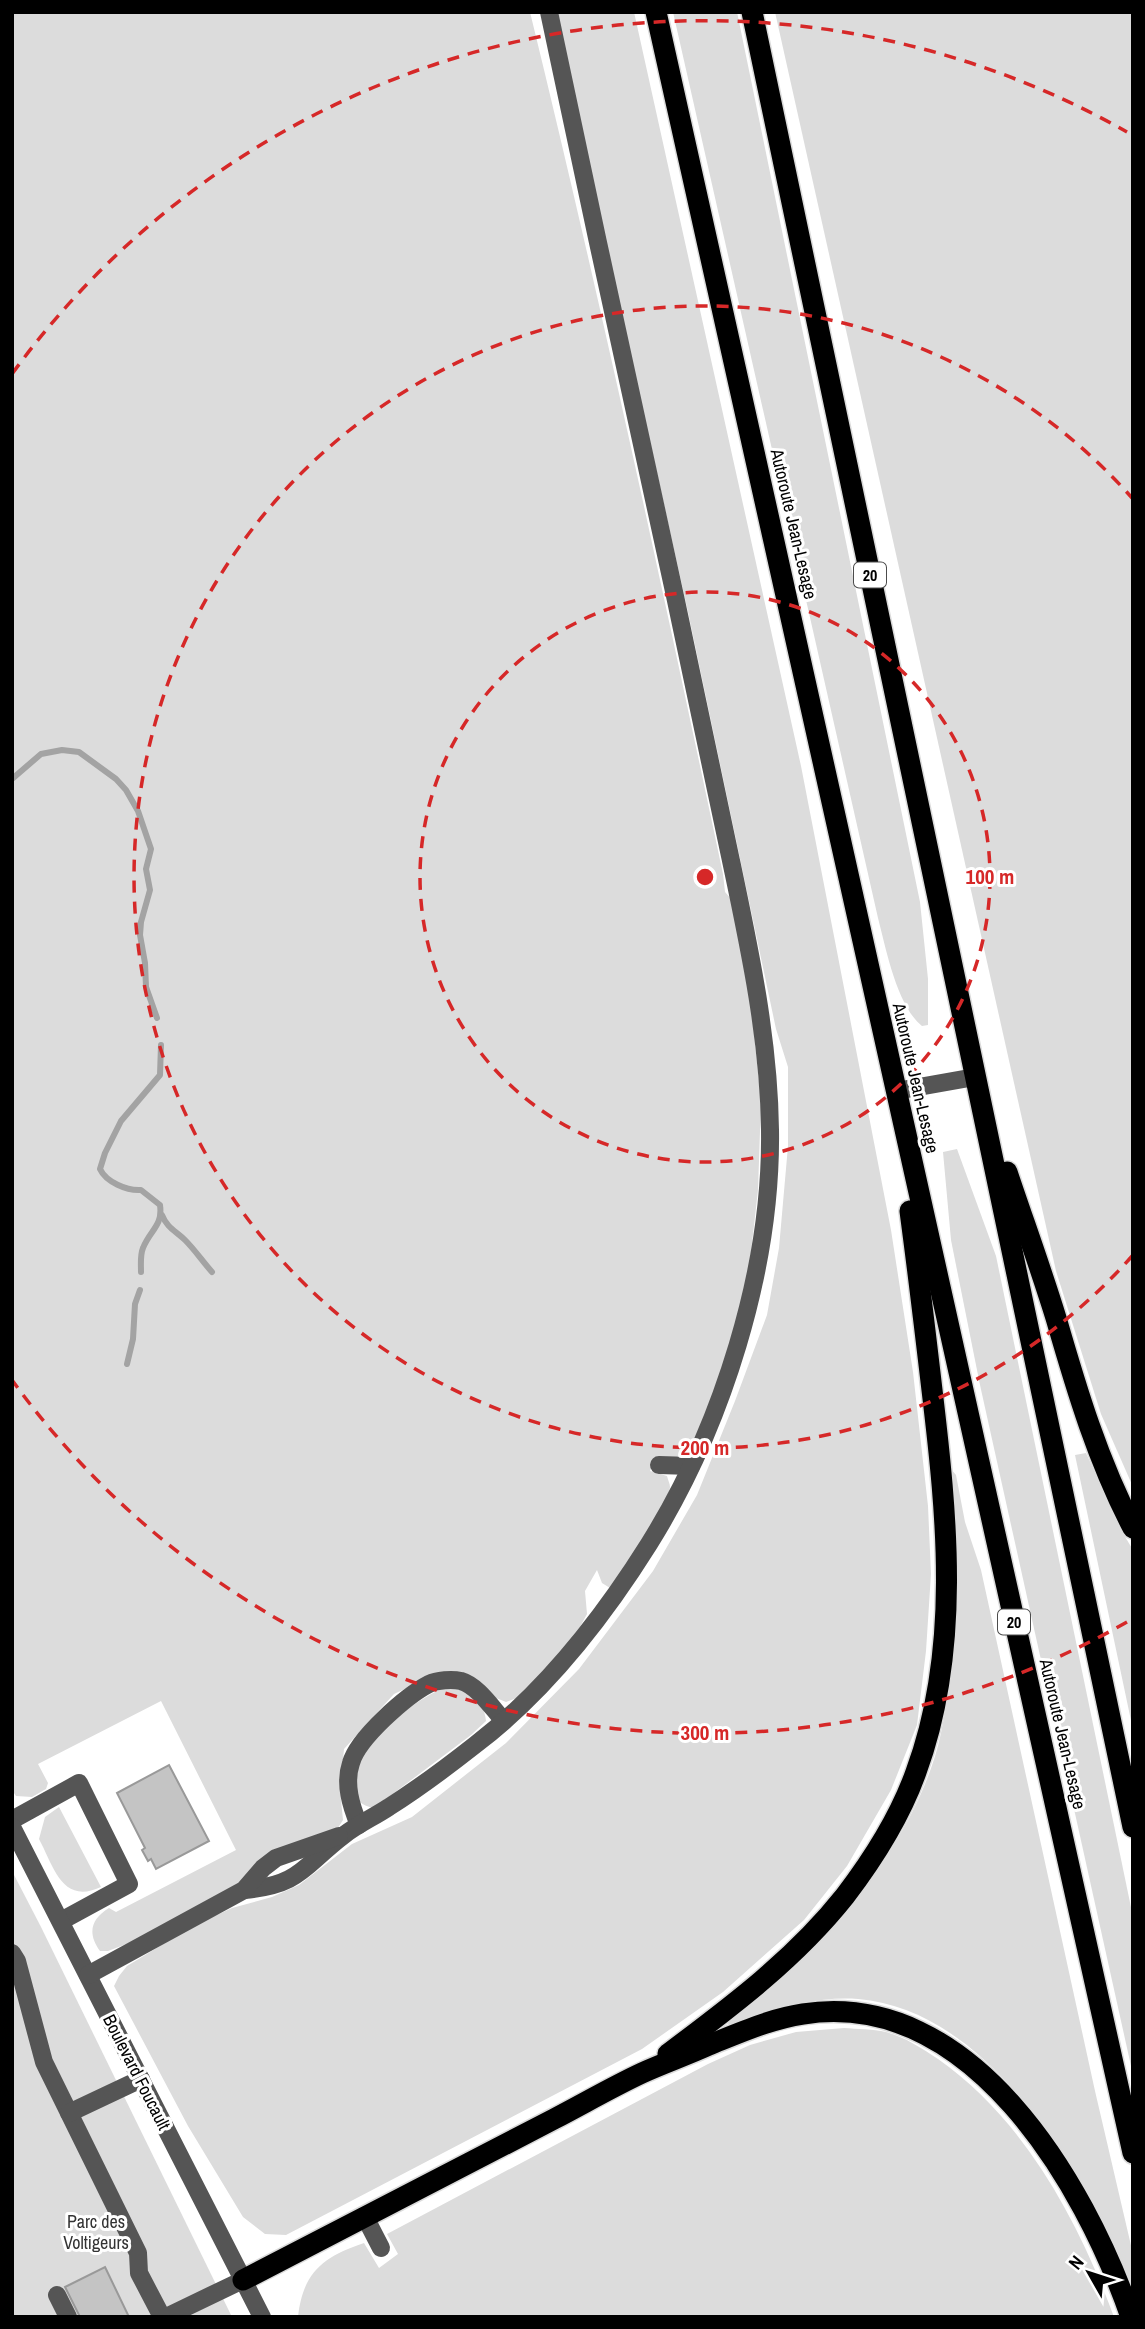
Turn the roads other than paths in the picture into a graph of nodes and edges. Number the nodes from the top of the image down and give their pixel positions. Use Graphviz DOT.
graph roads {
  1 [pos="549,12"];
  2 [pos="656,12"];
  3 [pos="752,12"];
  4 [pos="975,1077"];
  5 [pos="896,1091"];
  6 [pos="659,1465"];
  7 [pos="691,1466"];
  8 [pos="1133,1528"];
  9 [pos="504,1721"];
  10 [pos="12,1819"];
  11 [pos="359,1825"];
  12 [pos="12,1827"];
  13 [pos="1133,1827"];
  14 [pos="343,1835"];
  15 [pos="244,1890"];
  16 [pos="61,1922"];
  17 [pos="12,1953"];
  18 [pos="88,1975"];
  19 [pos="18,1989"];
  20 [pos="643,2073"];
  21 [pos="141,2080"];
  22 [pos="69,2113"];
  23 [pos="1133,2153"];
  24 [pos="365,2217"];
  25 [pos="381,2248"];
  26 [pos="243,2280"];
  27 [pos="57,2295"];
  28 [pos="68,2317"];
  29 [pos="164,2317"];
  30 [pos="262,2317"];
  31 [pos="1131,2317"];
  1 -- 7 [label="street"];
  2 -- 5 [label="highway, Autoroute Jean-Lesage / 20"];
  3 -- 4 [label="highway, 20"];
  4 -- 5 [label="street"];
  4 -- 8 [label="highway"];
  4 -- 13 [label="highway, 20"];
  5 -- 20 [label="highway"];
  5 -- 23 [label="highway, Autoroute Jean-Lesage / 20"];
  6 -- 7 [label="street"];
  7 -- 9 [label="street"];
  9 -- 11 [label="street"];
  9 -- 11 [label="street"];
  10 -- 16 [label="street"];
  11 -- 14 [label="street"];
  12 -- 16 [label="street, Boulevard Foucault"];
  14 -- 15 [label="street"];
  14 -- 15 [label="street"];
  15 -- 18 [label="street"];
  16 -- 18 [label="street, Boulevard Foucault"];
  17 -- 19 [label="street"];
  18 -- 21 [label="street, Boulevard Foucault"];
  19 -- 22 [label="street"];
  20 -- 24 [label="highway"];
  20 -- 31 [label="highway"];
  21 -- 22 [label="street"];
  21 -- 26 [label="street, Boulevard Foucault"];
  22 -- 29 [label="street"];
  24 -- 25 [label="street"];
  24 -- 26 [label="highway"];
  26 -- 29 [label="street"];
  26 -- 30 [label="street, Boulevard Foucault"];
  27 -- 28 [label="street"];
}
